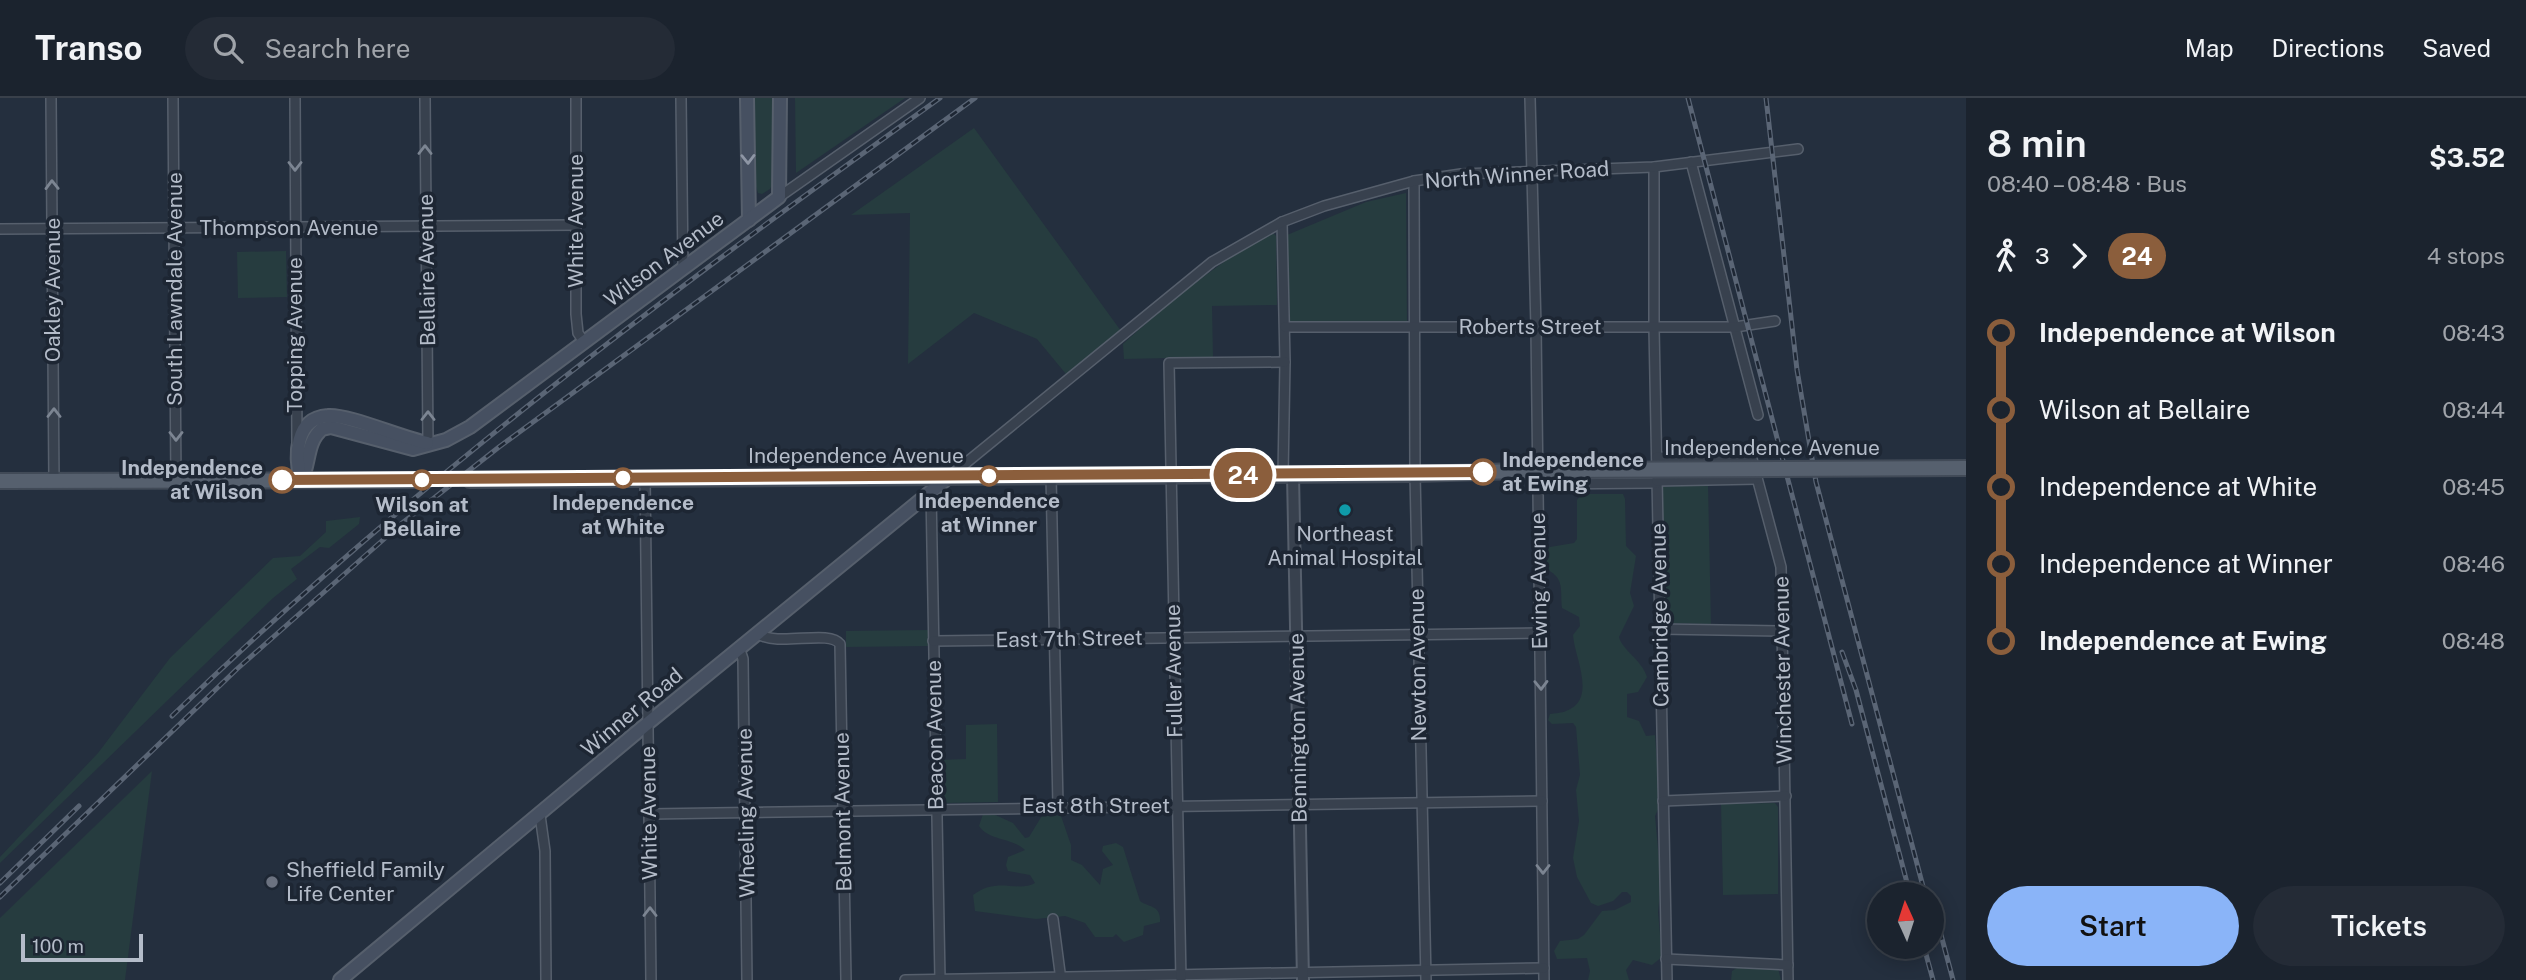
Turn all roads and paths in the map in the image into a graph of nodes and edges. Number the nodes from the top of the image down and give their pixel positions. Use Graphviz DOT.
graph roads {
  1 [pos="51,98"];
  2 [pos="173,98"];
  3 [pos="295,98"];
  4 [pos="425,98"];
  5 [pos="576,98"];
  6 [pos="681,98"];
  7 [pos="747,98"];
  8 [pos="780,98"];
  9 [pos="920,98"];
  10 [pos="1530,98"];
  11 [pos="1798,149"];
  12 [pos="1692,162"];
  13 [pos="1654,166"];
  14 [pos="1532,170"];
  15 [pos="1414,181"];
  16 [pos="779,197"];
  17 [pos="748,220"];
  18 [pos="1282,222"];
  19 [pos="577,225"];
  20 [pos="426,227"];
  21 [pos="0,229"];
  22 [pos="53,229"];
  23 [pos="174,229"];
  24 [pos="295,229"];
  25 [pos="683,268"];
  26 [pos="1776,321"];
  27 [pos="1285,327"];
  28 [pos="1413,327"];
  29 [pos="1536,327"];
  30 [pos="1735,327"];
  31 [pos="1654,328"];
  32 [pos="584,342"];
  33 [pos="1285,362"];
  34 [pos="1758,415"];
  35 [pos="428,443"];
  36 [pos="297,446"];
  37 [pos="1657,457"];
  38 [pos="1966,468"];
  39 [pos="1536,470"];
  40 [pos="1415,474"];
  41 [pos="1288,475"];
  42 [pos="950,476"];
  43 [pos="1051,476"];
  44 [pos="1170,476"];
  45 [pos="645,478"];
  46 [pos="1757,479"];
  47 [pos="176,480"];
  48 [pos="424,480"];
  49 [pos="470,480"];
  50 [pos="0,481"];
  51 [pos="54,481"];
  52 [pos="301,481"];
  53 [pos="1657,482"];
  54 [pos="931,492"];
  55 [pos="1661,629"];
  56 [pos="1783,631"];
  57 [pos="1540,633"];
  58 [pos="758,634"];
  59 [pos="1418,634"];
  60 [pos="1296,636"];
  61 [pos="1174,637"];
  62 [pos="1054,639"];
  63 [pos="933,641"];
  64 [pos="739,647"];
  65 [pos="648,723"];
  66 [pos="1786,796"];
  67 [pos="1542,801"];
  68 [pos="1663,801"];
  69 [pos="1421,802"];
  70 [pos="1300,804"];
  71 [pos="1058,806"];
  72 [pos="1177,806"];
  73 [pos="937,808"];
  74 [pos="842,811"];
  75 [pos="746,813"];
  76 [pos="650,814"];
  77 [pos="540,815"];
  78 [pos="1054,919"];
  79 [pos="1667,960"];
  80 [pos="1788,965"];
  81 [pos="1544,968"];
  82 [pos="1426,975"];
  83 [pos="1303,976"];
  84 [pos="1181,977"];
  85 [pos="940,979"];
  86 [pos="1061,979"];
  87 [pos="340,980"];
  88 [pos="546,980"];
  89 [pos="651,980"];
  90 [pos="747,980"];
  91 [pos="846,980"];
  92 [pos="905,980"];
  93 [pos="1544,980"];
  94 [pos="1667,980"];
  95 [pos="1788,980"];
  22 -- 1 [label="street, Oakley Avenue, one-way"];
  2 -- 23 [label="street, South Lawndale Avenue"];
  3 -- 24 [label="street, Topping Avenue, one-way"];
  20 -- 4 [label="street, Bellaire Avenue, one-way"];
  5 -- 19 [label="street, White Avenue"];
  6 -- 25 [label="street"];
  7 -- 17 [label="main road, one-way"];
  8 -- 16 [label="main road"];
  9 -- 16 [label="street, Wilson Avenue"];
  10 -- 14 [label="street, Ewing Avenue"];
  11 -- 12 [label="street, North Winner Road"];
  12 -- 13 [label="street, North Winner Road"];
  12 -- 30 [label="street"];
  13 -- 14 [label="street, North Winner Road"];
  13 -- 31 [label="street, Cambridge Avenue"];
  14 -- 15 [label="street, North Winner Road"];
  14 -- 29 [label="street, Ewing Avenue"];
  15 -- 18 [label="street, North Winner Road"];
  15 -- 28 [label="street, Newton Avenue"];
  16 -- 17 [label="main road, Wilson Avenue"];
  17 -- 25 [label="main road, Wilson Avenue"];
  18 -- 27 [label="street, Bennington Avenue"];
  18 -- 42 [label="street, North Winner Road"];
  19 -- 20 [label="street, Thompson Avenue"];
  19 -- 32 [label="street, White Avenue"];
  20 -- 24 [label="street, Thompson Avenue"];
  35 -- 20 [label="street, Bellaire Avenue, one-way"];
  21 -- 22 [label="street, Thompson Avenue"];
  22 -- 23 [label="street, Thompson Avenue"];
  51 -- 22 [label="street, Oakley Avenue, one-way"];
  23 -- 24 [label="street, Thompson Avenue"];
  23 -- 47 [label="street, South Lawndale Avenue, one-way"];
  24 -- 36 [label="street, Topping Avenue"];
  25 -- 32 [label="main road, Wilson Avenue"];
  26 -- 30 [label="street, Roberts Street"];
  27 -- 28 [label="street, Roberts Street"];
  27 -- 33 [label="street, Bennington Avenue"];
  28 -- 29 [label="street, Roberts Street"];
  28 -- 40 [label="street, Newton Avenue"];
  29 -- 31 [label="street, Roberts Street"];
  29 -- 39 [label="street, Ewing Avenue"];
  30 -- 31 [label="street, Roberts Street"];
  30 -- 34 [label="street"];
  31 -- 37 [label="street, Cambridge Avenue"];
  32 -- 35 [label="main road, Wilson Avenue"];
  33 -- 41 [label="street, Bennington Avenue"];
  33 -- 44 [label="street, Fuller Avenue"];
  35 -- 36 [label="main road"];
  35 -- 52 [label="main road, Wilson Avenue"];
  36 -- 52 [label="main road"];
  37 -- 46 [label="street, Winchester Avenue"];
  37 -- 53 [label="street, Cambridge Avenue"];
  38 -- 39 [label="main road, Independence Avenue, bridge"];
  39 -- 40 [label="main road, Independence Avenue"];
  39 -- 53 [label="street, Independence Avenue"];
  39 -- 57 [label="street, Ewing Avenue"];
  40 -- 41 [label="main road, Independence Avenue"];
  40 -- 59 [label="street, Newton Avenue"];
  41 -- 44 [label="main road, Independence Avenue"];
  41 -- 60 [label="street, Bennington Avenue"];
  42 -- 43 [label="main road, Independence Avenue"];
  42 -- 45 [label="main road, Independence Avenue"];
  42 -- 54 [label="main road, Winner Road"];
  43 -- 44 [label="main road, Independence Avenue"];
  43 -- 62 [label="street"];
  44 -- 61 [label="street, Fuller Avenue"];
  45 -- 49 [label="main road, Independence Avenue"];
  45 -- 65 [label="street, White Avenue"];
  46 -- 53 [label="street, Independence Avenue"];
  46 -- 56 [label="street, Winchester Avenue"];
  47 -- 51 [label="main road"];
  47 -- 52 [label="main road"];
  48 -- 52 [label="main road"];
  50 -- 51 [label="main road"];
  53 -- 55 [label="street, Cambridge Avenue"];
  54 -- 58 [label="main road, Winner Road"];
  54 -- 63 [label="street, Beacon Avenue"];
  55 -- 56 [label="street"];
  55 -- 68 [label="street, Cambridge Avenue"];
  56 -- 66 [label="street, Winchester Avenue"];
  57 -- 59 [label="street, East 7th Street"];
  57 -- 67 [label="street, Ewing Avenue, one-way"];
  58 -- 64 [label="main road, Winner Road"];
  58 -- 74 [label="street, Belmont Avenue"];
  59 -- 60 [label="street, East 7th Street"];
  59 -- 69 [label="street, Newton Avenue"];
  60 -- 61 [label="street, East 7th Street"];
  60 -- 70 [label="street, Bennington Avenue"];
  61 -- 62 [label="street, East 7th Street"];
  61 -- 72 [label="street, Fuller Avenue"];
  62 -- 63 [label="street, East 7th Street"];
  62 -- 71 [label="street"];
  63 -- 73 [label="street, Beacon Avenue"];
  64 -- 65 [label="main road, Winner Road"];
  64 -- 75 [label="street, Wheeling Avenue"];
  65 -- 76 [label="street, White Avenue"];
  65 -- 77 [label="main road, Winner Road"];
  66 -- 68 [label="street"];
  66 -- 80 [label="street, Winchester Avenue"];
  67 -- 69 [label="street, East 8th Street"];
  67 -- 81 [label="street, Ewing Avenue, one-way"];
  68 -- 79 [label="street, Cambridge Avenue"];
  69 -- 70 [label="street, East 8th Street"];
  69 -- 82 [label="street, Newton Avenue"];
  70 -- 72 [label="street, East 8th Street"];
  70 -- 83 [label="street, Bennington Avenue"];
  71 -- 72 [label="street, East 8th Street"];
  71 -- 73 [label="street, East 8th Street"];
  72 -- 84 [label="street, Fuller Avenue"];
  73 -- 74 [label="street, East 8th Street"];
  73 -- 85 [label="street, Beacon Avenue"];
  74 -- 75 [label="street, East 8th Street"];
  74 -- 91 [label="street, Belmont Avenue"];
  75 -- 76 [label="street, East 8th Street"];
  75 -- 90 [label="street, Wheeling Avenue"];
  89 -- 76 [label="street, White Avenue, one-way"];
  77 -- 87 [label="main road, Winner Road"];
  77 -- 88 [label="street"];
  78 -- 86 [label="street"];
  79 -- 80 [label="street"];
  79 -- 94 [label="street, Cambridge Avenue"];
  80 -- 95 [label="street, Winchester Avenue"];
  81 -- 82 [label="street"];
  81 -- 93 [label="street, Ewing Avenue"];
  82 -- 83 [label="street"];
  83 -- 84 [label="street"];
  84 -- 86 [label="street"];
  85 -- 86 [label="street"];
  85 -- 92 [label="street"];
}
